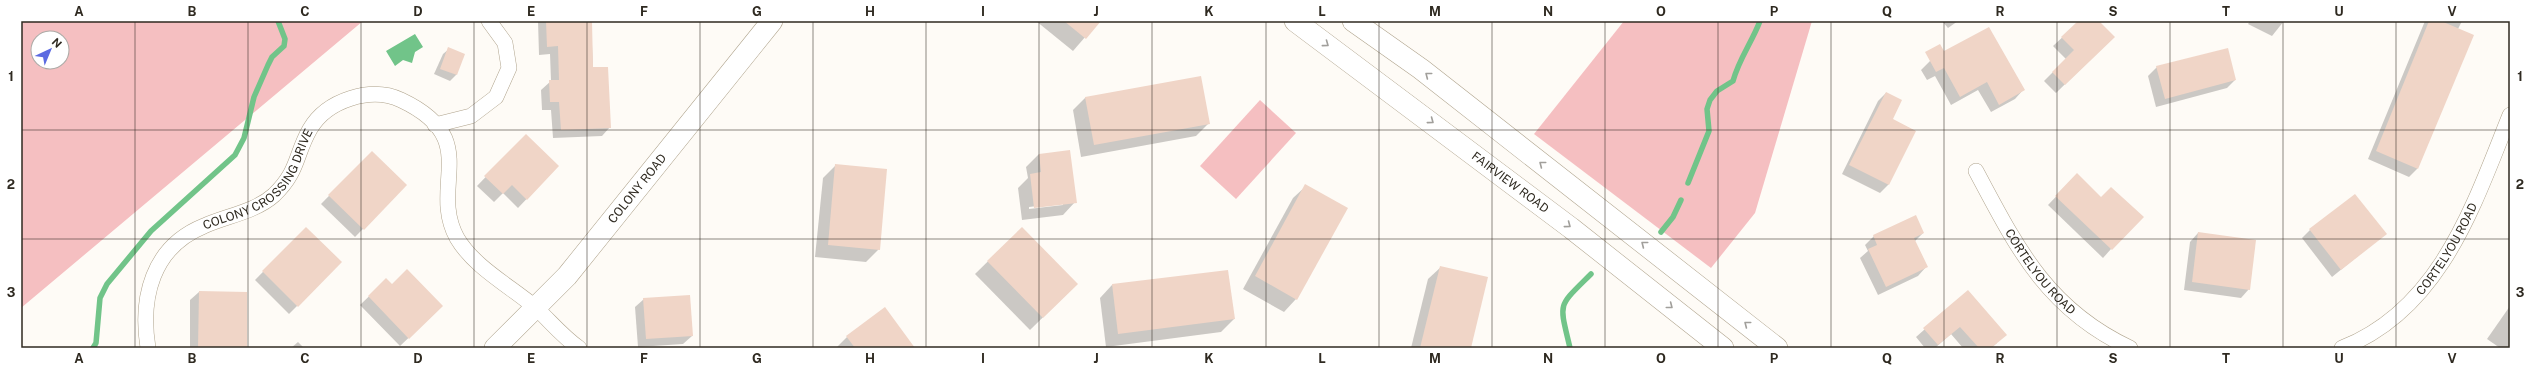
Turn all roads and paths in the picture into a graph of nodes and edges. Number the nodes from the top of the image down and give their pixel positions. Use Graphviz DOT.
graph roads {
  1 [pos="489,21"];
  2 [pos="772,21"];
  3 [pos="1295,21"];
  4 [pos="1353,21"];
  5 [pos="2510,115"];
  6 [pos="435,125"];
  7 [pos="1976,171"];
  8 [pos="536,308"];
  9 [pos="148,348"];
  10 [pos="495,348"];
  11 [pos="579,348"];
  12 [pos="1723,348"];
  13 [pos="1777,348"];
  14 [pos="2130,348"];
  15 [pos="2342,348"];
  1 -- 6 [label="street"];
  2 -- 8 [label="main road, COLONY ROAD"];
  3 -- 12 [label="main road, FAIRVIEW ROAD, one-way"];
  13 -- 4 [label="main road, one-way"];
  5 -- 15 [label="street, CORTELYOU ROAD"];
  6 -- 8 [label="street, COLONY CROSSING DRIVE"];
  6 -- 9 [label="street, COLONY CROSSING DRIVE"];
  7 -- 14 [label="street, CORTELYOU ROAD"];
  8 -- 10 [label="main road, COLONY ROAD"];
  8 -- 11 [label="street, COLONY CROSSING DRIVE"];
}
